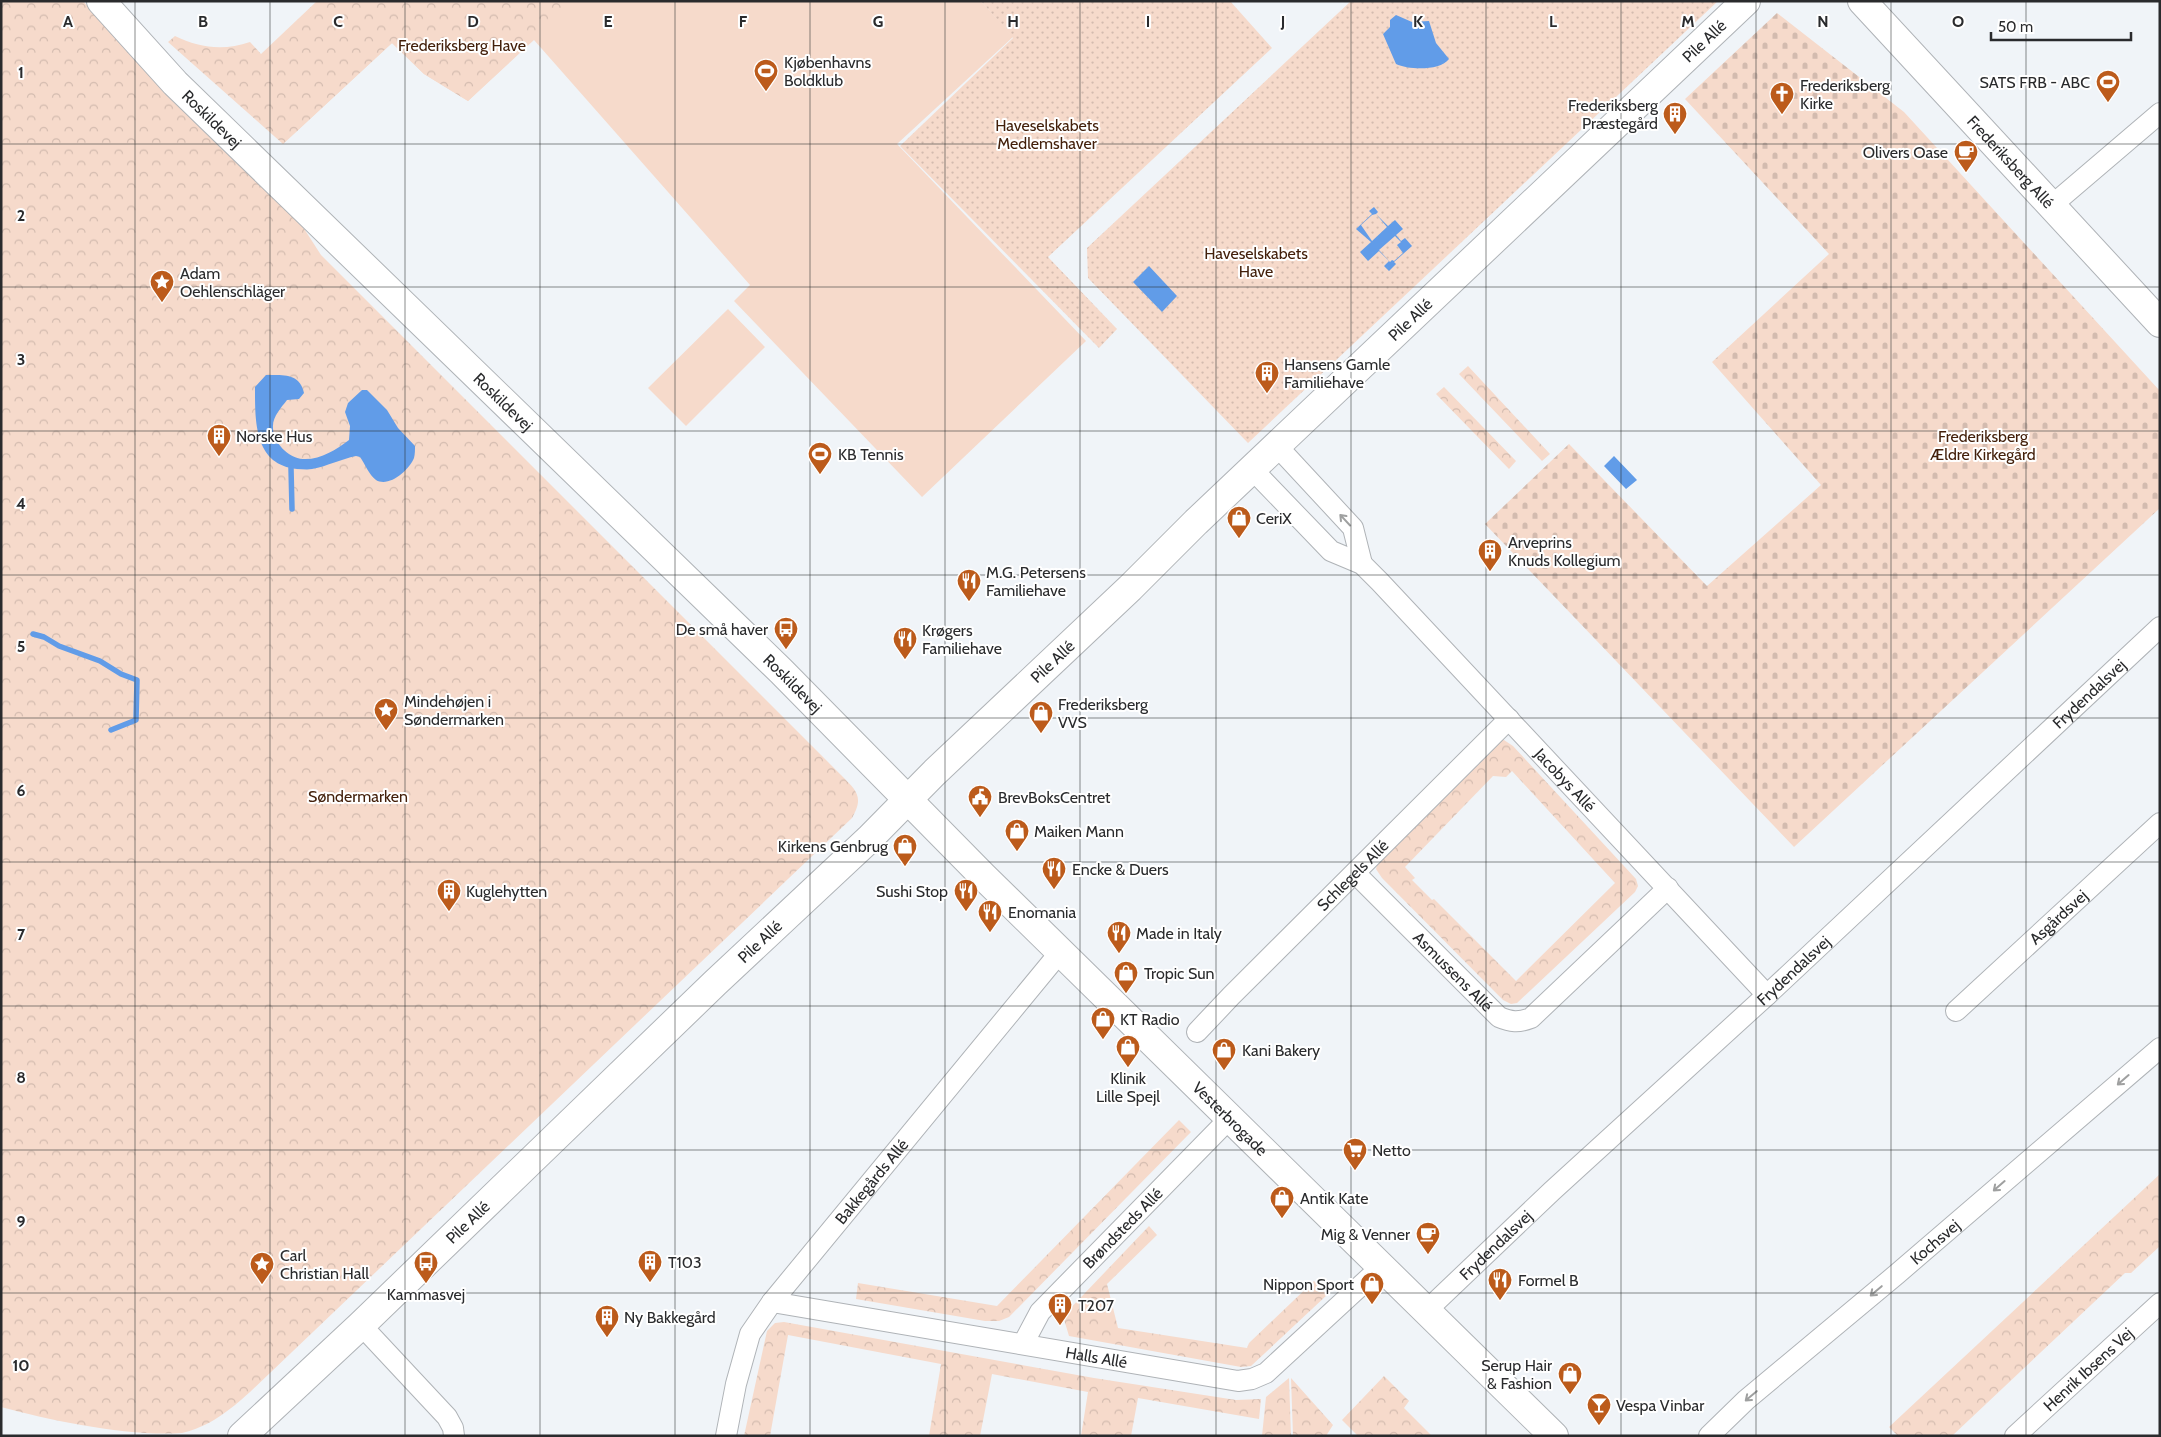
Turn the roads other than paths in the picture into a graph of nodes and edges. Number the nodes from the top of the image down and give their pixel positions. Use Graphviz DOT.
graph roads {
  1 [pos="101,1"];
  2 [pos="1746,1"];
  3 [pos="1862,1"];
  4 [pos="2160,113"];
  5 [pos="2051,206"];
  6 [pos="2160,323"];
  7 [pos="1277,446"];
  8 [pos="1252,469"];
  9 [pos="1362,564"];
  10 [pos="2160,627"];
  11 [pos="1509,719"];
  12 [pos="908,799"];
  13 [pos="2160,823"];
  14 [pos="1355,873"];
  15 [pos="1668,888"];
  16 [pos="1061,951"];
  17 [pos="1767,995"];
  18 [pos="1956,1011"];
  19 [pos="1197,1032"];
  20 [pos="2160,1048"];
  21 [pos="1230,1118"];
  22 [pos="1381,1267"];
  23 [pos="772,1302"];
  24 [pos="2160,1303"];
  25 [pos="1426,1311"];
  26 [pos="361,1325"];
  27 [pos="1024,1344"];
  28 [pos="453,1432"];
  29 [pos="242,1436"];
  30 [pos="726,1436"];
  31 [pos="1554,1436"];
  32 [pos="1709,1436"];
  33 [pos="2015,1436"];
  1 -- 12 [label="street, Roskildevej"];
  2 -- 7 [label="street, Pile Allé"];
  3 -- 5 [label="street, Frederiksberg Allé"];
  4 -- 5 [label="street"];
  5 -- 6 [label="street, Frederiksberg Allé"];
  7 -- 8 [label="street, Pile Allé"];
  9 -- 7 [label="street, Jacobys Allé, one-way"];
  8 -- 9 [label="street, Jacobys Allé"];
  8 -- 12 [label="street, Pile Allé"];
  9 -- 11 [label="street, Jacobys Allé"];
  10 -- 17 [label="street, Frydendalsvej"];
  11 -- 14 [label="street, Schlegels Allé"];
  11 -- 15 [label="street, Jacobys Allé"];
  12 -- 16 [label="street, Vesterbrogade"];
  12 -- 26 [label="street, Pile Allé"];
  13 -- 18 [label="street, Asgårdsvej"];
  14 -- 15 [label="street, Asmussens Allé"];
  14 -- 19 [label="street, Schlegels Allé"];
  15 -- 17 [label="street, Jacobys Allé"];
  16 -- 21 [label="street, Vesterbrogade"];
  16 -- 23 [label="street, Bakkegårds Allé"];
  17 -- 25 [label="street, Frydendalsvej"];
  20 -- 32 [label="street, Kochsvej, one-way"];
  21 -- 22 [label="street, Vesterbrogade"];
  21 -- 27 [label="street, Brøndsteds Allé"];
  22 -- 25 [label="street, Vesterbrogade"];
  22 -- 27 [label="street, Halls Allé"];
  23 -- 27 [label="street, Halls Allé"];
  23 -- 30 [label="street, Bakkegårds Allé"];
  24 -- 33 [label="street, Henrik Ibsens Vej"];
  25 -- 31 [label="street, Vesterbrogade"];
  26 -- 28 [label="street"];
  26 -- 29 [label="street, Pile Allé"];
}
